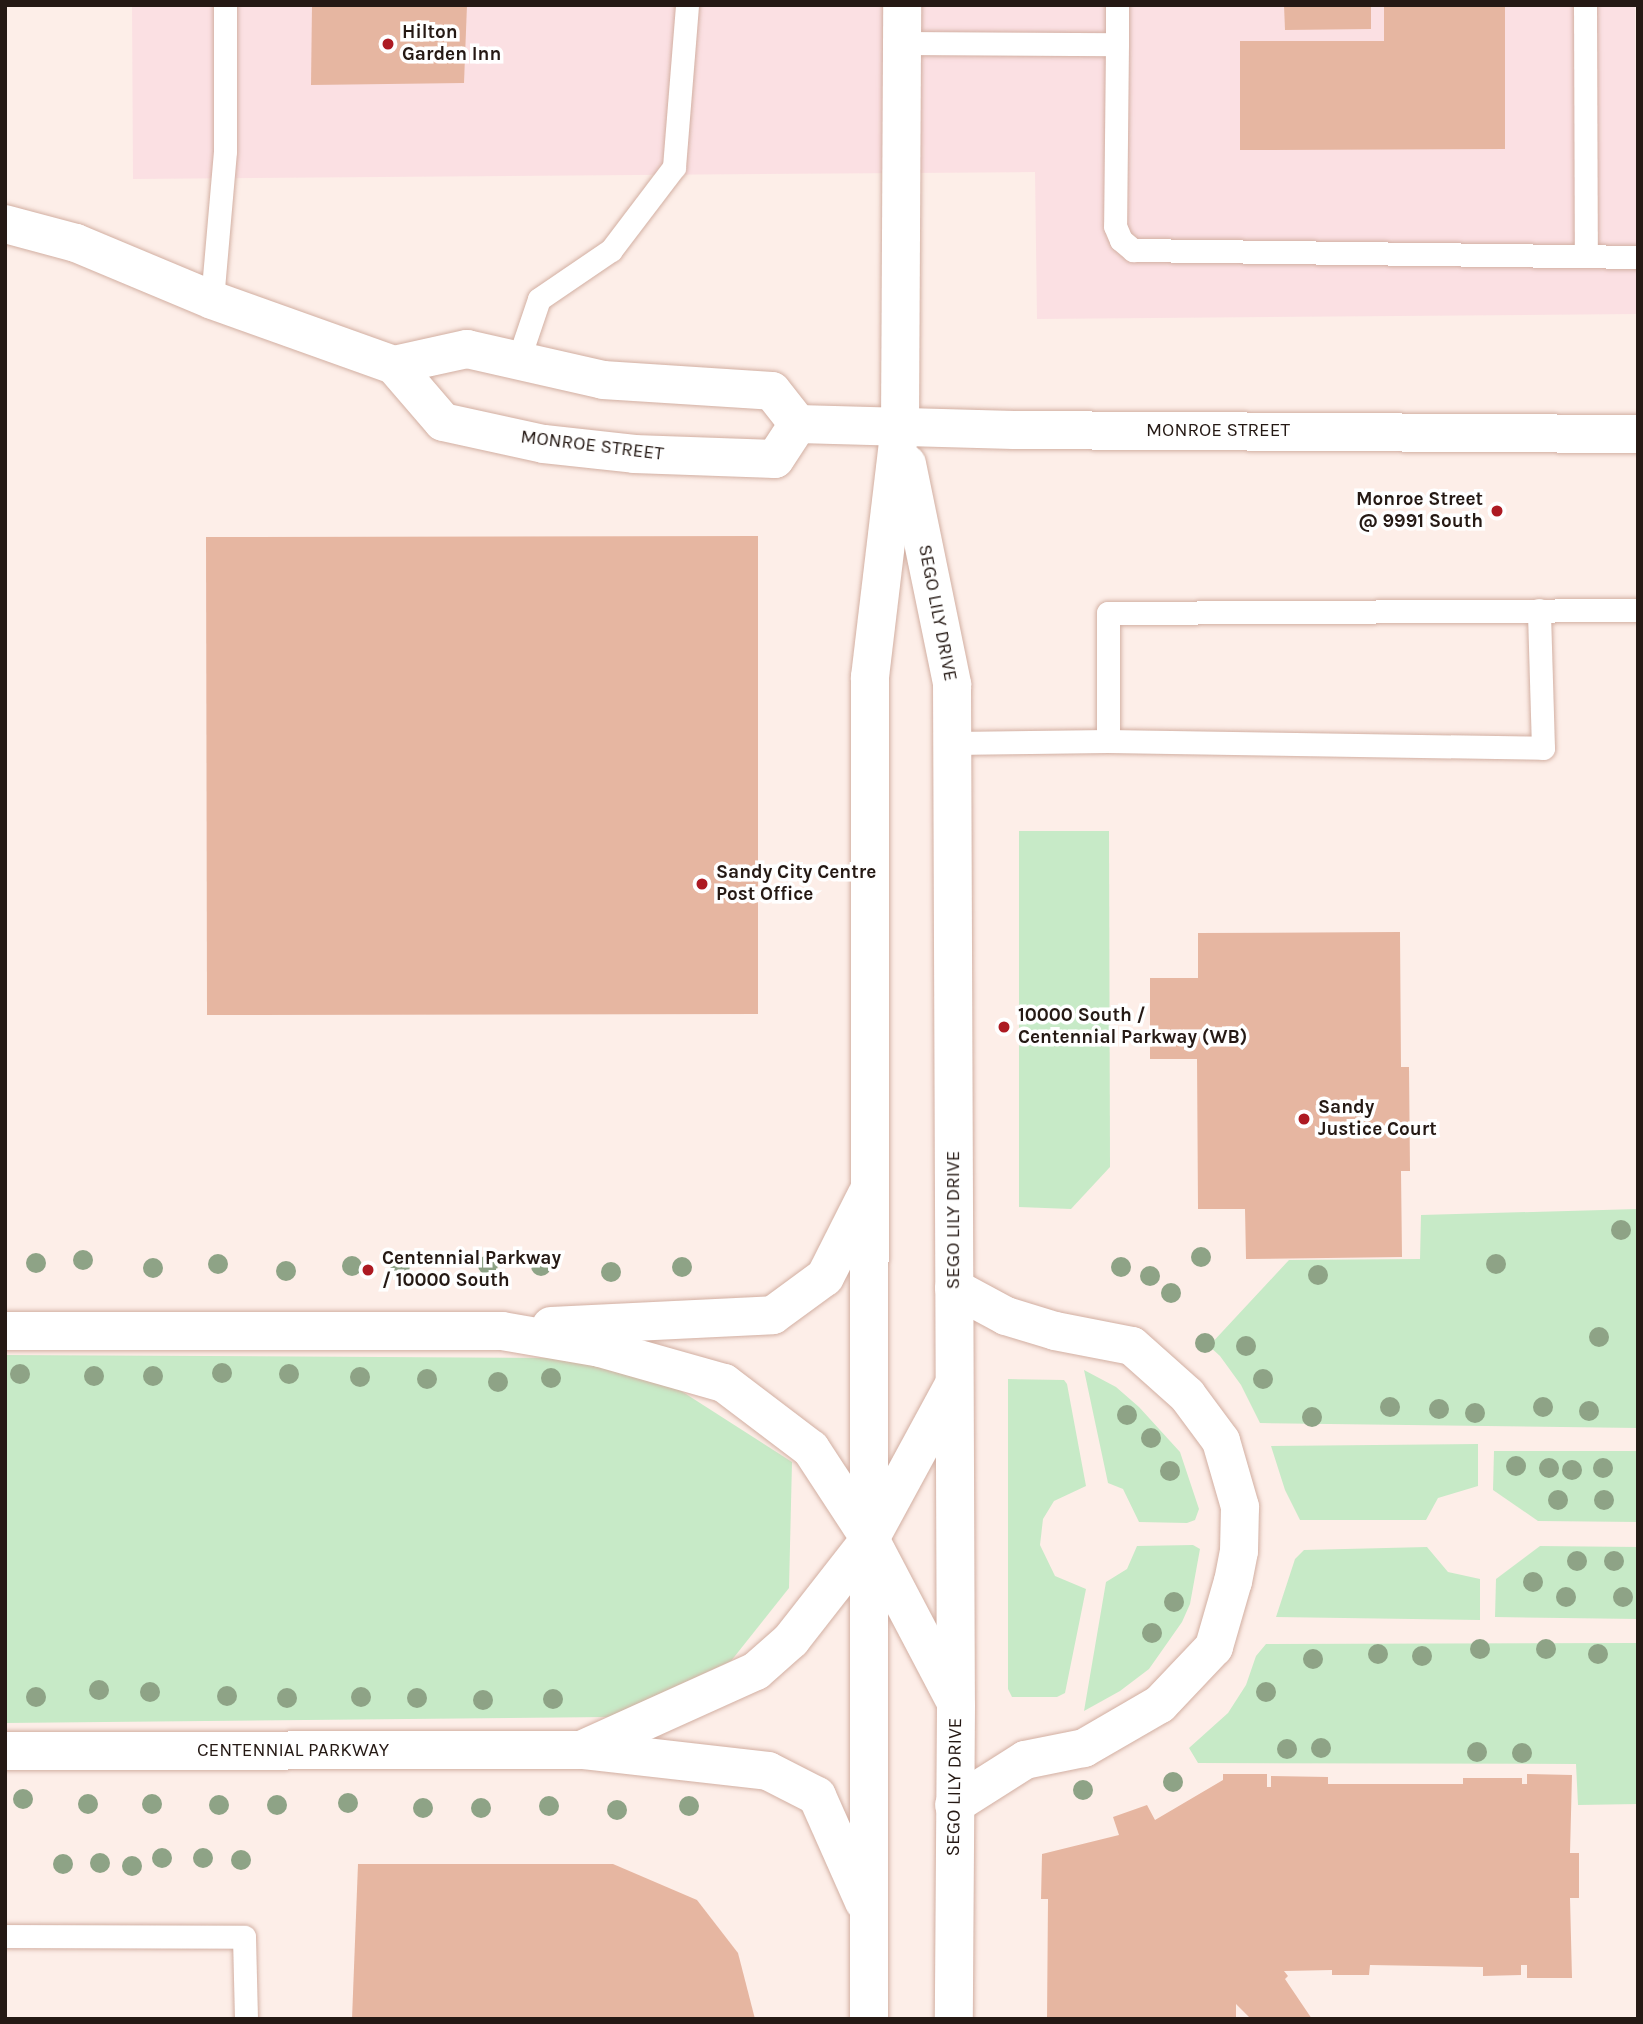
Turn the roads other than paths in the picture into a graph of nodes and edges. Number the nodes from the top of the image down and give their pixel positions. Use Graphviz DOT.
graph roads {
  1 [pos="225,5"];
  2 [pos="687,5"];
  3 [pos="902,5"];
  4 [pos="1117,5"];
  5 [pos="1585,5"];
  6 [pos="902,43"];
  7 [pos="1117,44"];
  8 [pos="5,224"];
  9 [pos="1586,256"];
  10 [pos="1638,257"];
  11 [pos="212,300"];
  12 [pos="518,361"];
  13 [pos="394,365"];
  14 [pos="799,424"];
  15 [pos="900,427"];
  16 [pos="1638,434"];
  17 [pos="1539,610"];
  18 [pos="1638,610"];
  19 [pos="1108,741"];
  20 [pos="952,743"];
  21 [pos="870,1188"];
  22 [pos="954,1288"];
  23 [pos="5,1331"];
  24 [pos="502,1331"];
  25 [pos="955,1383"];
  26 [pos="870,1539"];
  27 [pos="957,1705"];
  28 [pos="582,1750"];
  29 [pos="5,1751"];
  30 [pos="954,1805"];
  31 [pos="869,1914"];
  32 [pos="5,1936"];
  33 [pos="246,2019"];
  34 [pos="869,2019"];
  35 [pos="954,2019"];
  1 -- 11 [label="lane"];
  2 -- 12 [label="lane"];
  3 -- 6 [label="main road, SEGO LILY DRIVE"];
  4 -- 7 [label="lane"];
  5 -- 9 [label="lane"];
  6 -- 7 [label="lane"];
  6 -- 15 [label="main road, SEGO LILY DRIVE"];
  7 -- 9 [label="lane"];
  8 -- 11 [label="main road, MONROE STREET"];
  9 -- 10 [label="lane"];
  11 -- 13 [label="main road, MONROE STREET"];
  12 -- 13 [label="main road"];
  12 -- 14 [label="main road"];
  13 -- 14 [label="main road, MONROE STREET"];
  14 -- 15 [label="main road, MONROE STREET"];
  15 -- 16 [label="main road, MONROE STREET"];
  15 -- 20 [label="main road, SEGO LILY DRIVE"];
  15 -- 21 [label="main road, SEGO LILY DRIVE"];
  17 -- 18 [label="lane"];
  17 -- 19 [label="lane"];
  17 -- 19 [label="lane"];
  19 -- 20 [label="lane"];
  20 -- 22 [label="main road, SEGO LILY DRIVE"];
  21 -- 24 [label="main road"];
  21 -- 26 [label="main road, SEGO LILY DRIVE"];
  22 -- 25 [label="main road, SEGO LILY DRIVE"];
  22 -- 30 [label="main road"];
  23 -- 24 [label="main road"];
  24 -- 26 [label="main road"];
  25 -- 26 [label="main road"];
  25 -- 27 [label="main road, SEGO LILY DRIVE"];
  26 -- 27 [label="main road"];
  26 -- 28 [label="main road"];
  26 -- 31 [label="main road, SEGO LILY DRIVE"];
  27 -- 30 [label="main road, SEGO LILY DRIVE"];
  28 -- 29 [label="main road, CENTENNIAL PARKWAY"];
  28 -- 31 [label="main road, CENTENNIAL PARKWAY"];
  30 -- 35 [label="main road, SEGO LILY DRIVE"];
  31 -- 34 [label="main road, SEGO LILY DRIVE"];
  32 -- 33 [label="lane"];
}
